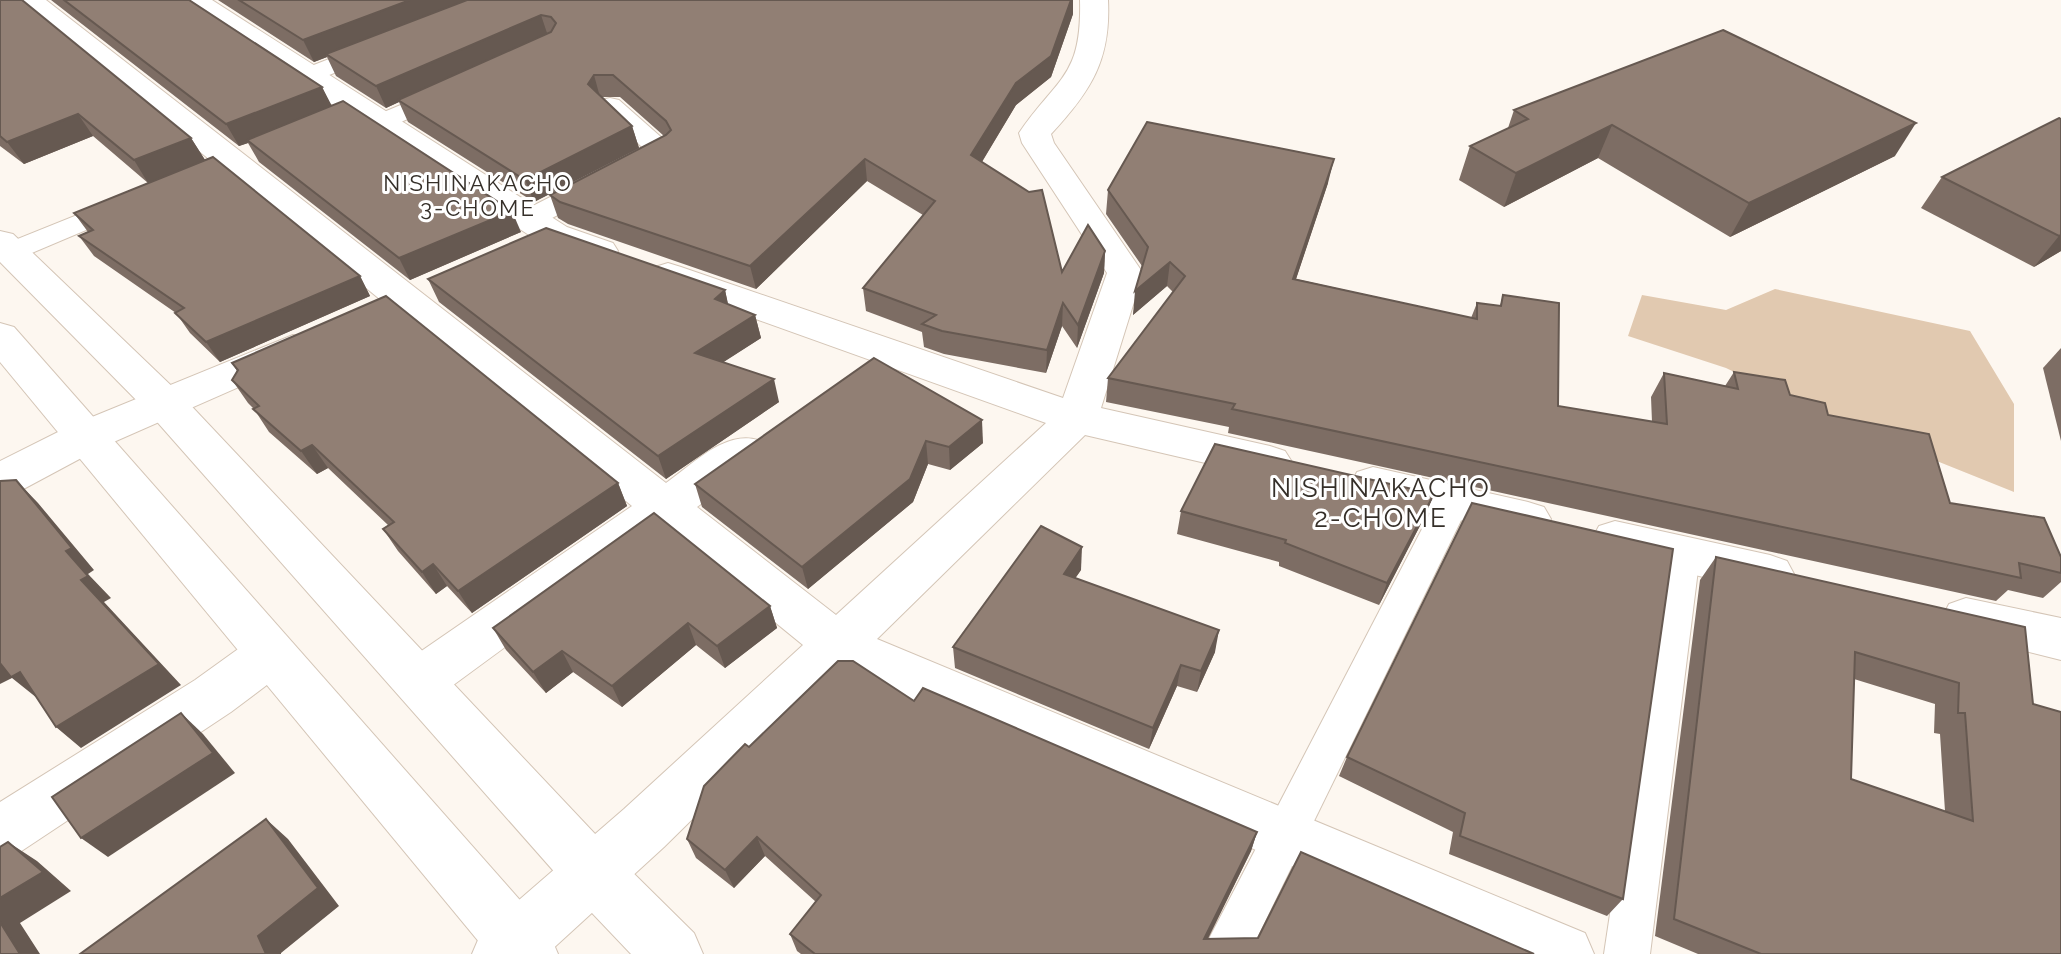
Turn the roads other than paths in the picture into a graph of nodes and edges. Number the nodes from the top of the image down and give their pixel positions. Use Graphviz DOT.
graph roads {
  1 [pos="20,0"];
  2 [pos="29,0"];
  3 [pos="195,0"];
  4 [pos="1094,0"];
  5 [pos="0,6"];
  6 [pos="395,40"];
  7 [pos="309,75"];
  8 [pos="465,84"];
  9 [pos="610,105"];
  10 [pos="357,117"];
  11 [pos="147,195"];
  12 [pos="532,235"];
  13 [pos="5,247"];
  14 [pos="426,292"];
  15 [pos="363,319"];
  16 [pos="0,336"];
  17 [pos="320,337"];
  18 [pos="886,352"];
  19 [pos="847,379"];
  20 [pos="166,405"];
  21 [pos="1077,418"];
  22 [pos="781,424"];
  23 [pos="85,437"];
  24 [pos="0,481"];
  25 [pos="1453,502"];
  26 [pos="664,506"];
  27 [pos="1682,554"];
  28 [pos="1803,581"];
  29 [pos="1924,609"];
  30 [pos="2061,639"];
  31 [pos="838,645"];
  32 [pos="270,654"];
  33 [pos="419,681"];
  34 [pos="0,833"];
  35 [pos="1283,834"];
  36 [pos="593,873"];
  37 [pos="515,949"];
  38 [pos="673,954"];
  39 [pos="1224,954"];
  40 [pos="1564,954"];
  41 [pos="1627,954"];
  1 -- 5 [label="street"];
  2 -- 14 [label="street"];
  3 -- 7 [label="street"];
  4 -- 21 [label="street"];
  6 -- 7 [label="lane"];
  7 -- 10 [label="street"];
  8 -- 10 [label="lane"];
  9 -- 12 [label="lane"];
  10 -- 12 [label="street"];
  11 -- 13 [label="lane"];
  12 -- 18 [label="street"];
  13 -- 20 [label="street"];
  14 -- 15 [label="street"];
  14 -- 26 [label="street"];
  16 -- 23 [label="street"];
  17 -- 20 [label="street"];
  18 -- 19 [label="street"];
  18 -- 21 [label="street"];
  20 -- 23 [label="street"];
  20 -- 33 [label="street"];
  21 -- 25 [label="street"];
  21 -- 31 [label="street"];
  22 -- 26 [label="street"];
  23 -- 24 [label="street"];
  23 -- 32 [label="street"];
  25 -- 27 [label="street"];
  25 -- 35 [label="lane"];
  26 -- 31 [label="street"];
  26 -- 33 [label="street"];
  27 -- 28 [label="street"];
  27 -- 41 [label="lane"];
  29 -- 30 [label="street"];
  31 -- 35 [label="street"];
  31 -- 36 [label="street"];
  32 -- 34 [label="street"];
  32 -- 37 [label="street"];
  33 -- 36 [label="street"];
  35 -- 39 [label="lane"];
  35 -- 40 [label="street"];
  36 -- 37 [label="street"];
  36 -- 38 [label="street"];
}
